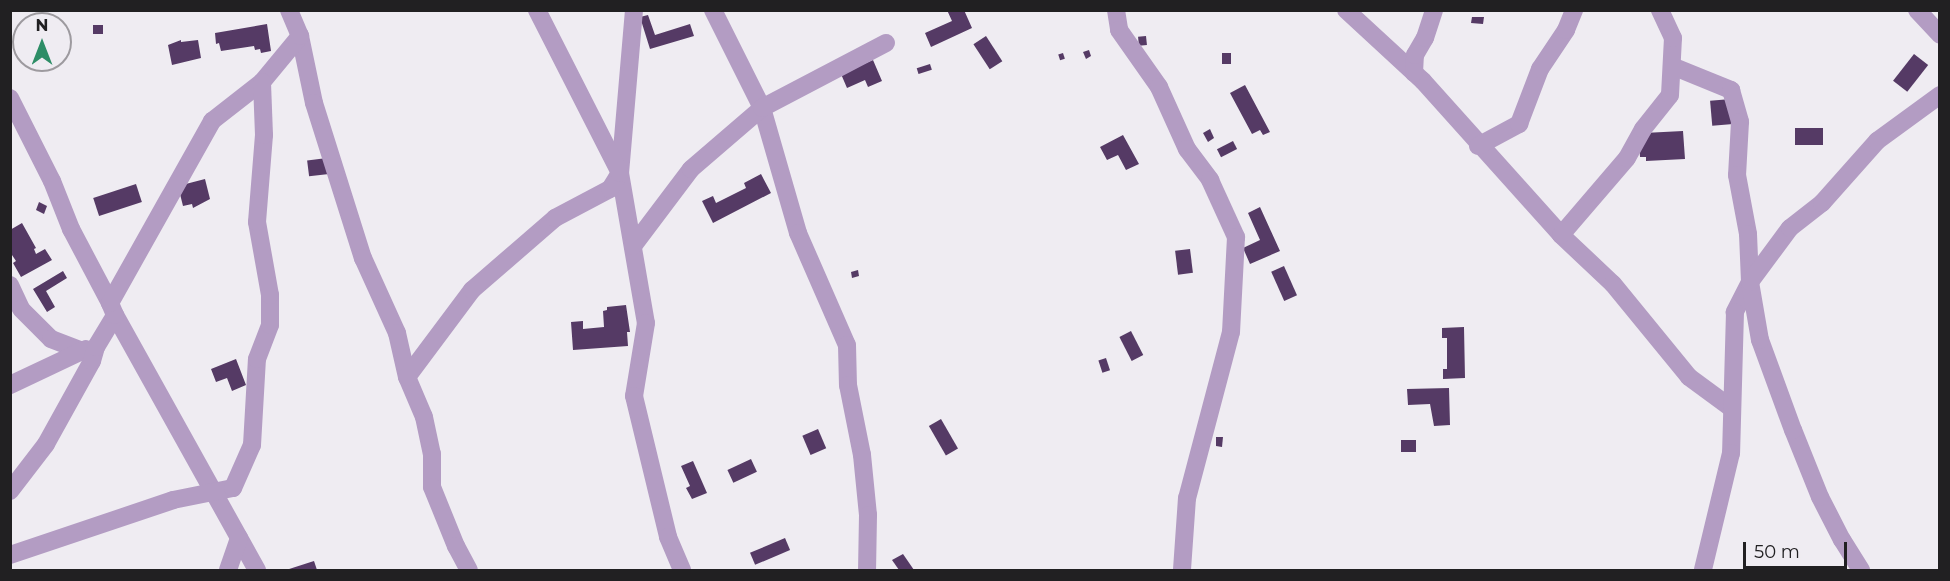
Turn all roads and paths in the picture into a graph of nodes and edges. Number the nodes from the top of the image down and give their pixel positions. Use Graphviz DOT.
graph roads {
  1 [pos="289,10"];
  2 [pos="537,10"];
  3 [pos="634,10"];
  4 [pos="713,10"];
  5 [pos="1116,10"];
  6 [pos="1346,10"];
  7 [pos="1434,10"];
  8 [pos="1574,10"];
  9 [pos="1660,10"];
  10 [pos="1917,10"];
  11 [pos="1940,35"];
  12 [pos="300,36"];
  13 [pos="886,43"];
  14 [pos="1672,66"];
  15 [pos="1414,73"];
  16 [pos="262,82"];
  17 [pos="1940,95"];
  18 [pos="10,98"];
  19 [pos="762,108"];
  20 [pos="1479,146"];
  21 [pos="620,173"];
  22 [pos="1561,235"];
  23 [pos="633,246"];
  24 [pos="1750,282"];
  25 [pos="10,285"];
  26 [pos="112,309"];
  27 [pos="88,348"];
  28 [pos="406,378"];
  29 [pos="10,385"];
  30 [pos="1731,408"];
  31 [pos="10,492"];
  32 [pos="212,493"];
  33 [pos="239,538"];
  34 [pos="10,555"];
  35 [pos="228,570"];
  36 [pos="256,570"];
  37 [pos="469,570"];
  38 [pos="682,570"];
  39 [pos="867,570"];
  40 [pos="1182,570"];
  41 [pos="1703,570"];
  42 [pos="1861,570"];
  1 -- 12 [label="street"];
  2 -- 21 [label="street"];
  3 -- 21 [label="street"];
  4 -- 19 [label="street"];
  5 -- 40 [label="street"];
  6 -- 15 [label="street"];
  7 -- 15 [label="street"];
  8 -- 20 [label="street"];
  9 -- 14 [label="street"];
  10 -- 11 [label="street"];
  12 -- 16 [label="street"];
  12 -- 28 [label="street"];
  13 -- 19 [label="street"];
  14 -- 22 [label="street"];
  14 -- 24 [label="street"];
  15 -- 20 [label="street"];
  16 -- 26 [label="street"];
  16 -- 32 [label="street"];
  17 -- 24 [label="street"];
  18 -- 26 [label="street"];
  19 -- 23 [label="street"];
  19 -- 39 [label="street"];
  20 -- 22 [label="street"];
  21 -- 23 [label="street"];
  21 -- 28 [label="street"];
  22 -- 30 [label="street"];
  23 -- 38 [label="street"];
  24 -- 30 [label="street"];
  24 -- 42 [label="street"];
  25 -- 27 [label="street"];
  26 -- 27 [label="street"];
  26 -- 32 [label="street"];
  27 -- 29 [label="street"];
  27 -- 31 [label="street"];
  28 -- 37 [label="street"];
  30 -- 41 [label="street"];
  32 -- 33 [label="street"];
  32 -- 34 [label="street"];
  33 -- 35 [label="street"];
  33 -- 36 [label="street"];
}
